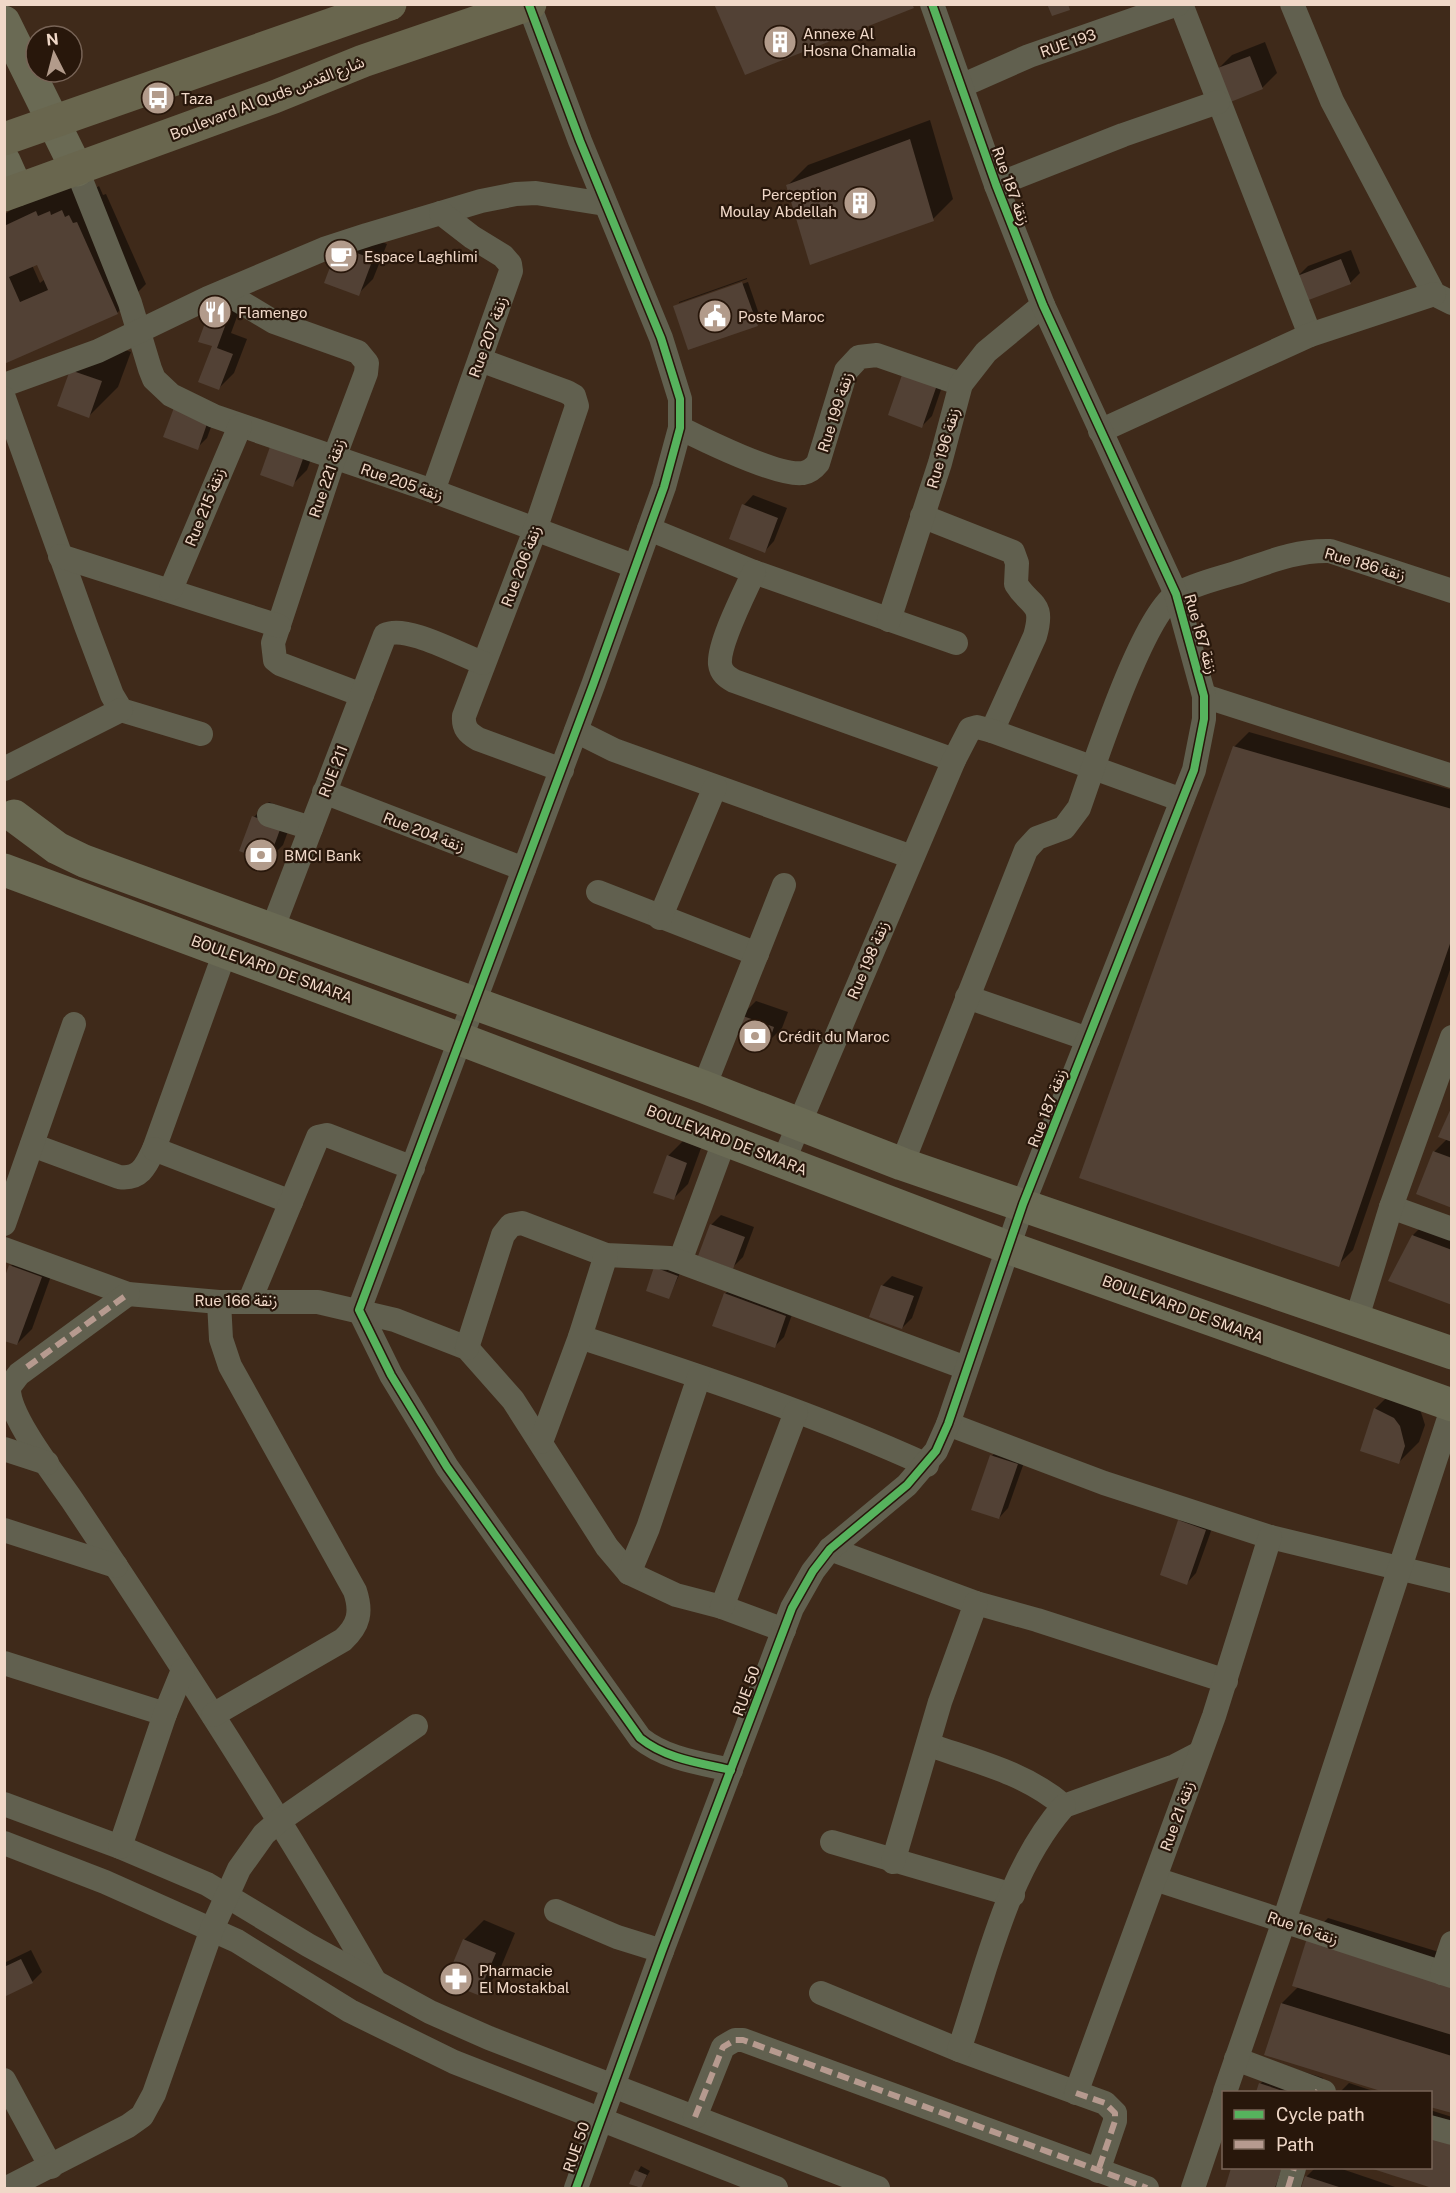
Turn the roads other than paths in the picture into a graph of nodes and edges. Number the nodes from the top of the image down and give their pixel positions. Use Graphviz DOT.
graph roads {
  1 [pos="390,4"];
  2 [pos="1179,4"];
  3 [pos="1292,4"];
  4 [pos="529,5"];
  5 [pos="939,7"];
  6 [pos="4,22"];
  7 [pos="960,86"];
  8 [pos="1218,102"];
  9 [pos="53,120"];
  10 [pos="4,139"];
  11 [pos="77,170"];
  12 [pos="8,182"];
  13 [pos="996,185"];
  14 [pos="605,204"];
  15 [pos="441,213"];
  16 [pos="224,292"];
  17 [pos="1443,298"];
  18 [pos="1043,305"];
  19 [pos="139,333"];
  20 [pos="1310,335"];
  21 [pos="480,360"];
  22 [pos="961,384"];
  23 [pos="4,385"];
  24 [pos="4,398"];
  25 [pos="240,426"];
  26 [pos="680,428"];
  27 [pos="1100,431"];
  28 [pos="334,458"];
  29 [pos="433,491"];
  30 [pos="922,516"];
  31 [pos="649,529"];
  32 [pos="535,530"];
  33 [pos="60,556"];
  34 [pos="634,566"];
  35 [pos="754,572"];
  36 [pos="171,589"];
  37 [pos="1452,591"];
  38 [pos="1176,594"];
  39 [pos="889,620"];
  40 [pos="279,626"];
  41 [pos="956,643"];
  42 [pos="483,663"];
  43 [pos="362,695"];
  44 [pos="1204,696"];
  45 [pos="121,710"];
  46 [pos="984,729"];
  47 [pos="576,732"];
  48 [pos="201,734"];
  49 [pos="954,760"];
  50 [pos="4,769"];
  51 [pos="562,770"];
  52 [pos="1093,770"];
  53 [pos="1452,776"];
  54 [pos="715,787"];
  55 [pos="324,792"];
  56 [pos="1182,800"];
  57 [pos="8,804"];
  58 [pos="269,815"];
  59 [pos="311,828"];
  60 [pos="4,855"];
  61 [pos="912,857"];
  62 [pos="524,869"];
  63 [pos="4,870"];
  64 [pos="784,885"];
  65 [pos="598,892"];
  66 [pos="660,918"];
  67 [pos="272,930"];
  68 [pos="225,952"];
  69 [pos="757,954"];
  70 [pos="967,997"];
  71 [pos="474,1003"];
  72 [pos="74,1024"];
  73 [pos="1452,1036"];
  74 [pos="460,1039"];
  75 [pos="1088,1039"];
  76 [pos="1444,1084"];
  77 [pos="704,1087"];
  78 [pos="798,1124"];
  79 [pos="725,1139"];
  80 [pos="32,1145"];
  81 [pos="154,1149"];
  82 [pos="783,1162"];
  83 [pos="902,1164"];
  84 [pos="413,1168"];
  85 [pos="291,1202"];
  86 [pos="1023,1204"];
  87 [pos="1391,1207"];
  88 [pos="4,1224"];
  89 [pos="1452,1229"];
  90 [pos="1007,1247"];
  91 [pos="4,1249"];
  92 [pos="606,1256"];
  93 [pos="680,1261"];
  94 [pos="128,1294"];
  95 [pos="250,1300"];
  96 [pos="219,1302"];
  97 [pos="359,1310"];
  98 [pos="1356,1321"];
  99 [pos="580,1337"];
  100 [pos="467,1348"];
  101 [pos="1452,1353"];
  102 [pos="966,1368"];
  103 [pos="699,1377"];
  104 [pos="1452,1404"];
  105 [pos="1452,1409"];
  106 [pos="796,1412"];
  107 [pos="948,1424"];
  108 [pos="541,1442"];
  109 [pos="4,1449"];
  110 [pos="47,1463"];
  111 [pos="927,1465"];
  112 [pos="4,1530"];
  113 [pos="1270,1537"];
  114 [pos="830,1548"];
  115 [pos="116,1566"];
  116 [pos="1399,1569"];
  117 [pos="629,1573"];
  118 [pos="1452,1581"];
  119 [pos="976,1603"];
  120 [pos="722,1607"];
  121 [pos="784,1630"];
  122 [pos="4,1663"];
  123 [pos="183,1670"];
  124 [pos="1226,1681"];
  125 [pos="165,1714"];
  126 [pos="213,1715"];
  127 [pos="416,1726"];
  128 [pos="929,1745"];
  129 [pos="1200,1753"];
  130 [pos="731,1770"];
  131 [pos="4,1804"];
  132 [pos="1064,1806"];
  133 [pos="279,1821"];
  134 [pos="832,1842"];
  135 [pos="4,1843"];
  136 [pos="120,1847"];
  137 [pos="893,1862"];
  138 [pos="1155,1879"];
  139 [pos="227,1894"];
  140 [pos="1012,1895"];
  141 [pos="556,1911"];
  142 [pos="1284,1921"];
  143 [pos="212,1929"];
  144 [pos="1452,1943"];
  145 [pos="662,1951"];
  146 [pos="1447,1974"];
  147 [pos="375,1982"];
  148 [pos="821,1993"];
  149 [pos="959,2050"];
  150 [pos="1236,2059"];
  151 [pos="4,2080"];
  152 [pos="612,2087"];
  153 [pos="1225,2091"];
  154 [pos="1317,2091"];
  155 [pos="1076,2093"];
  156 [pos="1222,2100"];
  157 [pos="695,2117"];
  158 [pos="600,2121"];
  159 [pos="1432,2127"];
  160 [pos="1452,2133"];
  161 [pos="51,2167"];
  162 [pos="1294,2169"];
  163 [pos="1098,2171"];
  164 [pos="7,2188"];
  165 [pos="576,2188"];
  166 [pos="776,2188"];
  167 [pos="878,2188"];
  168 [pos="1147,2188"];
  169 [pos="1193,2188"];
  170 [pos="1288,2188"];
  1 -- 9 [label="main road"];
  2 -- 7 [label="street, RUE 193"];
  2 -- 8 [label="street"];
  3 -- 17 [label="street"];
  4 -- 11 [label="main road, Boulevard Al Quds شارع القدس"];
  4 -- 14 [label="street"];
  5 -- 7 [label="street, Rue 187 زنقة"];
  6 -- 9 [label="street"];
  7 -- 13 [label="street, Rue 187 زنقة"];
  8 -- 13 [label="street"];
  8 -- 20 [label="street"];
  9 -- 10 [label="main road"];
  9 -- 11 [label="street"];
  11 -- 12 [label="main road, Boulevard Al Quds شارع القدس"];
  11 -- 19 [label="street, Rue 205 زنقة"];
  13 -- 18 [label="street, Rue 187 زنقة"];
  14 -- 15 [label="street"];
  14 -- 26 [label="street"];
  15 -- 16 [label="street"];
  15 -- 21 [label="street, Rue 207 زنقة"];
  16 -- 19 [label="street"];
  16 -- 28 [label="street, Rue 221 زنقة"];
  17 -- 20 [label="street"];
  18 -- 22 [label="street, Rue 196 زنقة"];
  18 -- 27 [label="street, Rue 187 زنقة"];
  19 -- 23 [label="street"];
  19 -- 25 [label="street, Rue 205 زنقة"];
  20 -- 27 [label="street"];
  21 -- 29 [label="street, Rue 207 زنقة"];
  21 -- 32 [label="street, Rue 206 زنقة"];
  22 -- 26 [label="street, Rue 199 زنقة"];
  22 -- 30 [label="street, Rue 196 زنقة"];
  24 -- 33 [label="street"];
  25 -- 28 [label="street, Rue 205 زنقة"];
  25 -- 36 [label="street, Rue 215 زنقة"];
  26 -- 31 [label="street"];
  27 -- 38 [label="street, Rue 187 زنقة"];
  28 -- 29 [label="street, Rue 205 زنقة"];
  28 -- 40 [label="street, Rue 221 زنقة"];
  29 -- 32 [label="street, Rue 205 زنقة"];
  30 -- 39 [label="street, Rue 196 زنقة"];
  30 -- 46 [label="street, Rue 198 زنقة"];
  31 -- 34 [label="street"];
  31 -- 35 [label="street"];
  32 -- 34 [label="street, Rue 205 زنقة"];
  32 -- 42 [label="street, Rue 206 زنقة"];
  33 -- 36 [label="street"];
  33 -- 45 [label="street"];
  34 -- 47 [label="street"];
  35 -- 39 [label="street"];
  35 -- 49 [label="street"];
  36 -- 40 [label="street"];
  37 -- 38 [label="street, Rue 186 زنقة"];
  38 -- 44 [label="street, Rue 187 زنقة"];
  38 -- 52 [label="street"];
  39 -- 41 [label="street"];
  40 -- 43 [label="street, Rue 221 زنقة"];
  42 -- 43 [label="street, RUE 211"];
  42 -- 51 [label="street, Rue 206 زنقة"];
  43 -- 55 [label="street, RUE 211"];
  44 -- 53 [label="street"];
  44 -- 56 [label="street, Rue 187 زنقة"];
  45 -- 48 [label="street"];
  45 -- 50 [label="street"];
  46 -- 49 [label="street, Rue 198 زنقة"];
  46 -- 52 [label="street"];
  47 -- 51 [label="street"];
  47 -- 54 [label="street"];
  49 -- 61 [label="street, Rue 198 زنقة"];
  51 -- 62 [label="street"];
  52 -- 56 [label="street"];
  52 -- 70 [label="street"];
  54 -- 61 [label="street"];
  54 -- 66 [label="street"];
  55 -- 59 [label="street, RUE 211"];
  55 -- 62 [label="street, Rue 204 زنقة"];
  56 -- 75 [label="street, Rue 187 زنقة"];
  57 -- 60 [label="street"];
  57 -- 67 [label="street"];
  58 -- 59 [label="street"];
  59 -- 67 [label="street, RUE 211"];
  61 -- 78 [label="street, Rue 198 زنقة"];
  62 -- 71 [label="street"];
  63 -- 68 [label="street, BOULEVARD DE SMARA"];
  64 -- 69 [label="street"];
  65 -- 66 [label="street"];
  66 -- 69 [label="street"];
  67 -- 71 [label="street"];
  68 -- 74 [label="street, BOULEVARD DE SMARA"];
  68 -- 81 [label="street"];
  69 -- 77 [label="street"];
  70 -- 75 [label="street"];
  70 -- 83 [label="street"];
  71 -- 74 [label="street"];
  71 -- 77 [label="street"];
  72 -- 80 [label="street"];
  73 -- 76 [label="street"];
  74 -- 79 [label="street, BOULEVARD DE SMARA"];
  74 -- 84 [label="street"];
  75 -- 86 [label="street, Rue 187 زنقة"];
  76 -- 87 [label="street"];
  77 -- 78 [label="street"];
  78 -- 82 [label="street, Rue 198 زنقة"];
  78 -- 83 [label="street"];
  79 -- 82 [label="street, BOULEVARD DE SMARA"];
  79 -- 93 [label="street"];
  80 -- 81 [label="street"];
  80 -- 88 [label="street"];
  81 -- 85 [label="street"];
  82 -- 90 [label="street, BOULEVARD DE SMARA"];
  83 -- 86 [label="street"];
  84 -- 85 [label="street"];
  84 -- 97 [label="street"];
  85 -- 95 [label="street"];
  86 -- 90 [label="street, Rue 187 زنقة"];
  86 -- 98 [label="street"];
  87 -- 89 [label="street"];
  87 -- 98 [label="street"];
  90 -- 102 [label="street, RUE 50"];
  90 -- 104 [label="street, BOULEVARD DE SMARA"];
  91 -- 94 [label="street, Rue 166 زنقة"];
  92 -- 93 [label="street"];
  92 -- 99 [label="street"];
  92 -- 100 [label="street"];
  93 -- 102 [label="street"];
  94 -- 96 [label="street, Rue 166 زنقة"];
  94 -- 110 [label="street"];
  95 -- 96 [label="street, Rue 166 زنقة"];
  95 -- 97 [label="street, Rue 166 زنقة"];
  96 -- 126 [label="street"];
  97 -- 100 [label="street, Rue 166 زنقة"];
  97 -- 130 [label="street"];
  98 -- 101 [label="street"];
  99 -- 103 [label="street"];
  99 -- 108 [label="street"];
  100 -- 108 [label="street"];
  102 -- 107 [label="street, RUE 50"];
  103 -- 106 [label="street"];
  103 -- 117 [label="street"];
  105 -- 116 [label="street"];
  106 -- 111 [label="street"];
  106 -- 120 [label="street"];
  107 -- 111 [label="street, RUE 50"];
  107 -- 113 [label="street"];
  108 -- 117 [label="street"];
  109 -- 110 [label="street"];
  110 -- 115 [label="street"];
  111 -- 114 [label="street, RUE 50"];
  112 -- 115 [label="street"];
  113 -- 116 [label="street"];
  113 -- 124 [label="street, Rue 21 زنقة"];
  114 -- 119 [label="street"];
  114 -- 121 [label="street, RUE 50"];
  115 -- 123 [label="street"];
  116 -- 118 [label="street"];
  116 -- 142 [label="street"];
  117 -- 120 [label="street"];
  119 -- 124 [label="street"];
  119 -- 128 [label="street"];
  120 -- 121 [label="street"];
  121 -- 130 [label="street, RUE 50"];
  122 -- 125 [label="street"];
  123 -- 125 [label="street"];
  123 -- 126 [label="street"];
  124 -- 129 [label="street, Rue 21 زنقة"];
  125 -- 136 [label="street"];
  126 -- 133 [label="street"];
  127 -- 133 [label="street"];
  128 -- 132 [label="street"];
  128 -- 137 [label="street"];
  129 -- 132 [label="street"];
  129 -- 138 [label="street, Rue 21 زنقة"];
  130 -- 145 [label="street, RUE 50"];
  131 -- 136 [label="street"];
  132 -- 140 [label="street"];
  133 -- 139 [label="street"];
  133 -- 147 [label="street"];
  134 -- 137 [label="street"];
  135 -- 143 [label="street"];
  136 -- 139 [label="street"];
  137 -- 140 [label="street"];
  138 -- 142 [label="street, Rue 16 زنقة"];
  138 -- 155 [label="street, Rue 21 زنقة"];
  139 -- 143 [label="street"];
  139 -- 147 [label="street"];
  140 -- 149 [label="street"];
  141 -- 145 [label="street"];
  142 -- 146 [label="street, Rue 16 زنقة"];
  142 -- 150 [label="street"];
  143 -- 158 [label="street"];
  143 -- 161 [label="street"];
  144 -- 146 [label="street"];
  145 -- 152 [label="street, RUE 50"];
  147 -- 152 [label="street"];
  148 -- 149 [label="street"];
  149 -- 155 [label="street"];
  150 -- 153 [label="street"];
  150 -- 154 [label="street"];
  151 -- 161 [label="street"];
  152 -- 157 [label="street"];
  152 -- 158 [label="street, RUE 50"];
  155 -- 163 [label="street"];
  156 -- 169 [label="street"];
  157 -- 163 [label="street"];
  157 -- 167 [label="street"];
  158 -- 165 [label="street, RUE 50"];
  158 -- 166 [label="street"];
  159 -- 160 [label="street"];
  161 -- 164 [label="street"];
  162 -- 170 [label="street"];
  163 -- 168 [label="street"];
}
